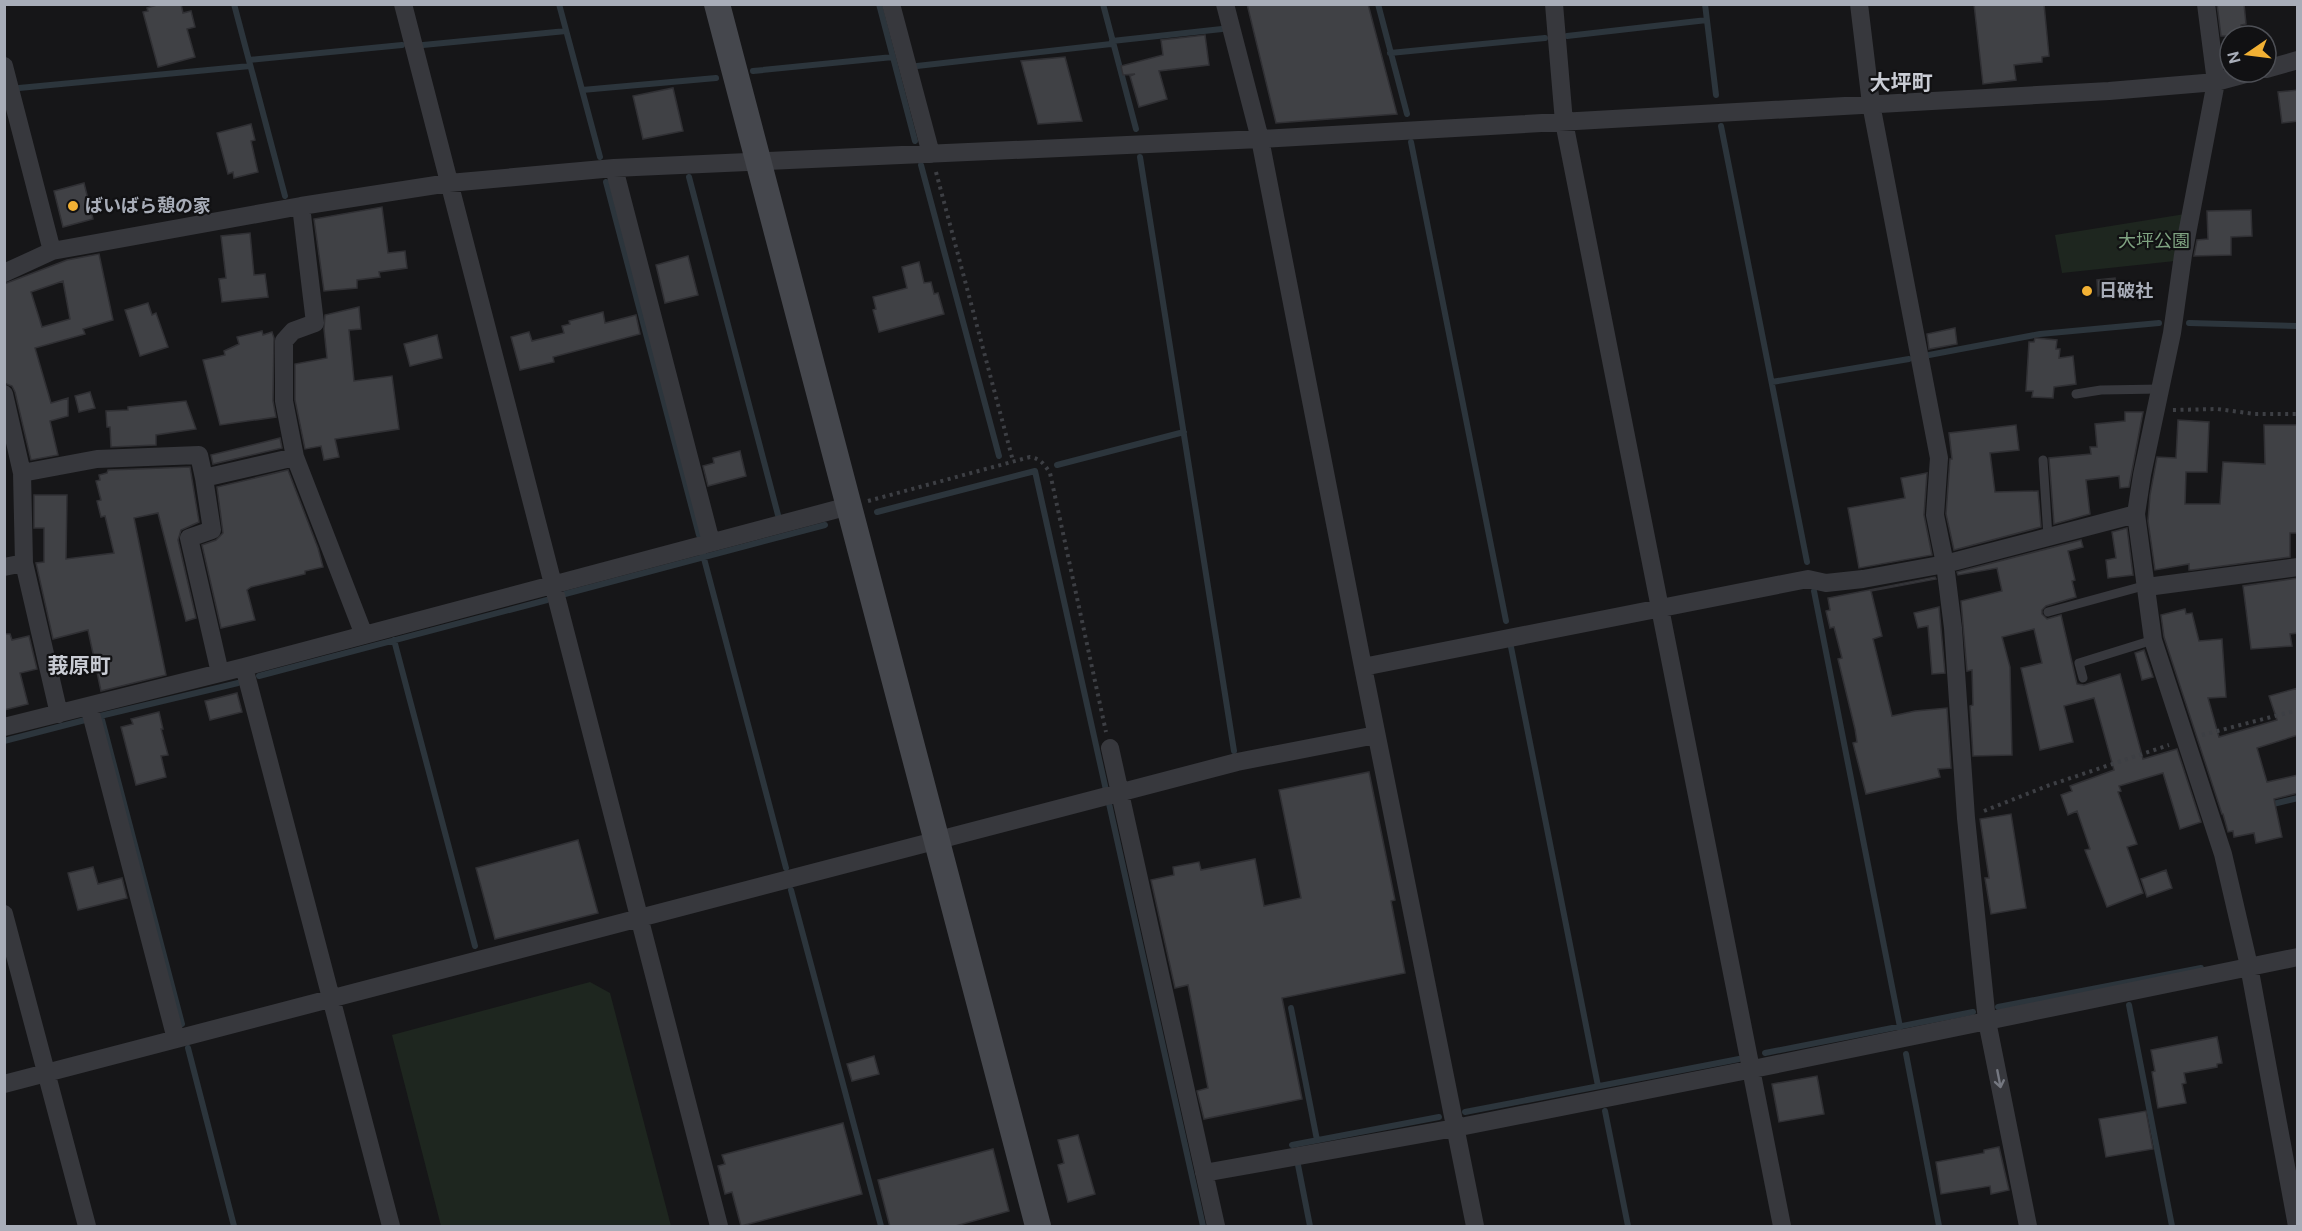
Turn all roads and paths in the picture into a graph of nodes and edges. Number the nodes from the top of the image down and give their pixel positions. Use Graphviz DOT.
graph roads {
  1 [pos="403,4"];
  2 [pos="717,4"];
  3 [pos="891,4"];
  4 [pos="1225,4"];
  5 [pos="1554,4"];
  6 [pos="1859,4"];
  7 [pos="2206,4"];
  8 [pos="2298,60"];
  9 [pos="4,66"];
  10 [pos="2278,66"];
  11 [pos="2216,82"];
  12 [pos="1871,104"];
  13 [pos="1564,122"];
  14 [pos="1260,139"];
  15 [pos="931,154"];
  16 [pos="758,161"];
  17 [pos="614,168"];
  18 [pos="449,183"];
  19 [pos="301,206"];
  20 [pos="52,251"];
  21 [pos="4,273"];
  22 [pos="2161,389"];
  23 [pos="4,393"];
  24 [pos="2076,394"];
  25 [pos="2157,411"];
  26 [pos="2298,414"];
  27 [pos="295,457"];
  28 [pos="2043,459"];
  29 [pos="1013,461"];
  30 [pos="22,473"];
  31 [pos="204,478"];
  32 [pos="849,506"];
  33 [pos="2136,514"];
  34 [pos="2048,537"];
  35 [pos="711,542"];
  36 [pos="24,563"];
  37 [pos="1945,564"];
  38 [pos="4,567"];
  39 [pos="2298,567"];
  40 [pos="552,584"];
  41 [pos="2147,586"];
  42 [pos="1662,608"];
  43 [pos="2048,612"];
  44 [pos="364,635"];
  45 [pos="2153,640"];
  46 [pos="244,667"];
  47 [pos="1363,667"];
  48 [pos="220,673"];
  49 [pos="2083,678"];
  50 [pos="89,706"];
  51 [pos="2298,710"];
  52 [pos="59,714"];
  53 [pos="4,727"];
  54 [pos="1376,735"];
  55 [pos="2186,739"];
  56 [pos="1110,748"];
  57 [pos="1111,796"];
  58 [pos="1966,818"];
  59 [pos="937,840"];
  60 [pos="4,914"];
  61 [pos="639,918"];
  62 [pos="2298,957"];
  63 [pos="2249,966"];
  64 [pos="331,999"];
  65 [pos="1987,1021"];
  66 [pos="176,1039"];
  67 [pos="1753,1069"];
  68 [pos="46,1073"];
  69 [pos="4,1084"];
  70 [pos="1455,1128"];
  71 [pos="1204,1173"];
  72 [pos="87,1227"];
  73 [pos="391,1227"];
  74 [pos="719,1227"];
  75 [pos="1038,1227"];
  76 [pos="1216,1227"];
  77 [pos="1475,1227"];
  78 [pos="1782,1227"];
  79 [pos="2028,1227"];
  80 [pos="2297,1227"];
  1 -- 18 [label="street"];
  2 -- 16 [label="street"];
  3 -- 15 [label="street"];
  4 -- 14 [label="street"];
  5 -- 13 [label="street"];
  6 -- 12 [label="street"];
  7 -- 11 [label="street"];
  8 -- 10 [label="street"];
  9 -- 20 [label="street"];
  11 -- 12 [label="street"];
  11 -- 22 [label="street"];
  12 -- 13 [label="street"];
  12 -- 37 [label="street"];
  13 -- 14 [label="street"];
  13 -- 42 [label="street"];
  14 -- 15 [label="street"];
  14 -- 47 [label="street"];
  15 -- 16 [label="street"];
  15 -- 29 [label="path"];
  16 -- 17 [label="street"];
  16 -- 32 [label="street"];
  17 -- 18 [label="street"];
  17 -- 35 [label="street"];
  18 -- 19 [label="street"];
  18 -- 40 [label="street"];
  19 -- 20 [label="street"];
  19 -- 27 [label="street"];
  20 -- 21 [label="street"];
  22 -- 24 [label="lane"];
  22 -- 25 [label="street"];
  23 -- 30 [label="street"];
  25 -- 26 [label="path"];
  25 -- 33 [label="street"];
  27 -- 31 [label="street"];
  27 -- 44 [label="street"];
  28 -- 34 [label="lane"];
  29 -- 32 [label="path"];
  29 -- 56 [label="path"];
  30 -- 31 [label="street"];
  30 -- 36 [label="street"];
  31 -- 48 [label="street"];
  32 -- 35 [label="street"];
  32 -- 59 [label="street"];
  33 -- 34 [label="street"];
  33 -- 41 [label="street"];
  34 -- 37 [label="street"];
  35 -- 40 [label="street"];
  36 -- 38 [label="street"];
  36 -- 52 [label="street"];
  37 -- 42 [label="street"];
  37 -- 58 [label="street"];
  39 -- 41 [label="street"];
  40 -- 44 [label="street"];
  40 -- 61 [label="street"];
  41 -- 43 [label="lane"];
  41 -- 45 [label="street"];
  42 -- 47 [label="street"];
  42 -- 67 [label="street"];
  44 -- 46 [label="street"];
  45 -- 49 [label="lane"];
  45 -- 55 [label="street"];
  46 -- 48 [label="street"];
  46 -- 64 [label="street"];
  47 -- 54 [label="street"];
  48 -- 50 [label="street"];
  50 -- 52 [label="street"];
  50 -- 66 [label="street"];
  51 -- 55 [label="path"];
  52 -- 53 [label="street"];
  54 -- 57 [label="street"];
  54 -- 70 [label="street"];
  55 -- 58 [label="path"];
  55 -- 63 [label="street"];
  56 -- 57 [label="street"];
  57 -- 59 [label="street"];
  57 -- 71 [label="street"];
  58 -- 65 [label="street"];
  59 -- 61 [label="street"];
  59 -- 75 [label="street"];
  60 -- 68 [label="street"];
  61 -- 64 [label="street"];
  61 -- 74 [label="street"];
  62 -- 63 [label="street"];
  63 -- 65 [label="street"];
  63 -- 80 [label="street"];
  64 -- 66 [label="street"];
  64 -- 73 [label="street"];
  65 -- 67 [label="street"];
  65 -- 79 [label="street, one-way"];
  66 -- 68 [label="street"];
  67 -- 70 [label="street"];
  67 -- 78 [label="street"];
  68 -- 69 [label="street"];
  68 -- 72 [label="street"];
  70 -- 71 [label="street"];
  70 -- 77 [label="street"];
  71 -- 76 [label="street"];
}
